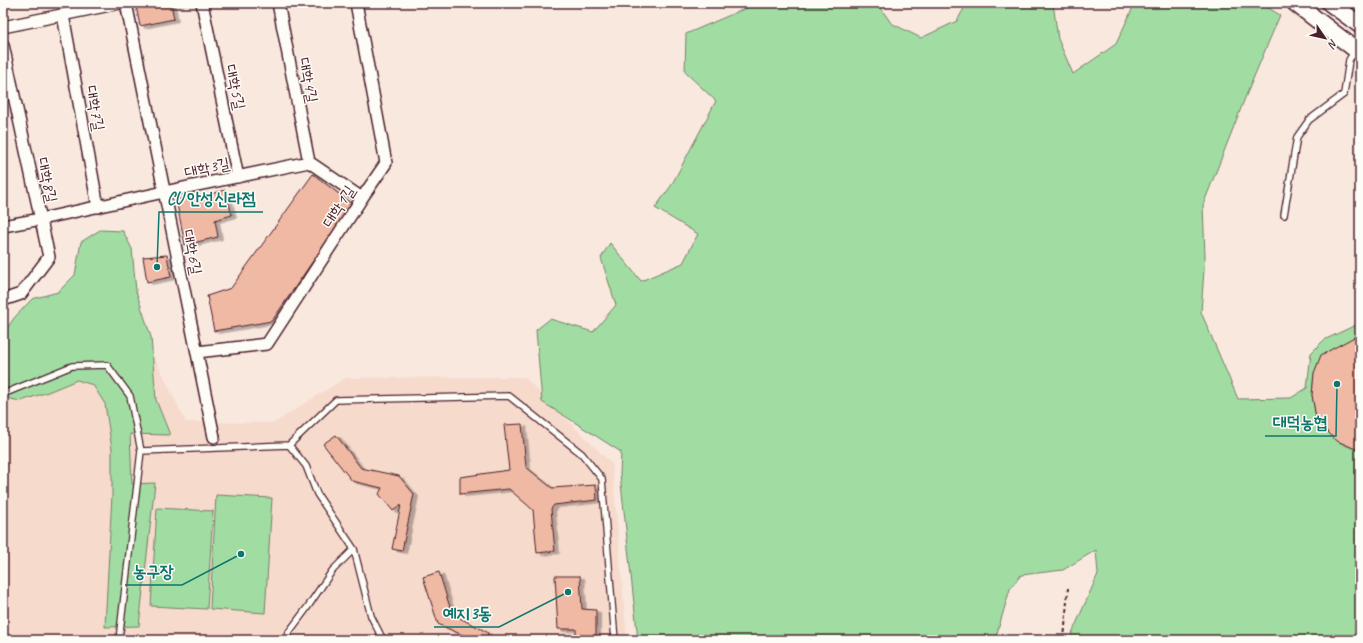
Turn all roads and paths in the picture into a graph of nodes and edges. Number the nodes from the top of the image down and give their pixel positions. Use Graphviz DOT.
graph roads {
  1 [pos="120,3"];
  2 [pos="126,3"];
  3 [pos="202,3"];
  4 [pos="278,3"];
  5 [pos="356,3"];
  6 [pos="1295,3"];
  7 [pos="1330,3"];
  8 [pos="63,15"];
  9 [pos="1360,25"];
  10 [pos="3,27"];
  11 [pos="3,45"];
  12 [pos="1358,48"];
  13 [pos="310,162"];
  14 [pos="238,177"];
  15 [pos="164,192"];
  16 [pos="362,198"];
  17 [pos="98,207"];
  18 [pos="1284,215"];
  19 [pos="41,219"];
  20 [pos="3,226"];
  21 [pos="3,300"];
  22 [pos="197,352"];
  23 [pos="3,394"];
  24 [pos="214,437"];
  25 [pos="289,445"];
  26 [pos="141,451"];
  27 [pos="354,548"];
  28 [pos="1068,588"];
  29 [pos="119,640"];
  30 [pos="287,640"];
  31 [pos="383,640"];
  32 [pos="615,640"];
  33 [pos="1064,640"];
  1 -- 8 [label="street"];
  2 -- 15 [label="street, 대학6길"];
  3 -- 14 [label="street, 대학5길"];
  4 -- 13 [label="street, 대학4길"];
  5 -- 16 [label="street, 대학1길"];
  6 -- 12 [label="street"];
  7 -- 9 [label="street"];
  8 -- 10 [label="street"];
  8 -- 17 [label="street, 대학7길"];
  11 -- 19 [label="street, 대학8길"];
  12 -- 18 [label="lane"];
  13 -- 14 [label="street, 대학3길"];
  13 -- 16 [label="street"];
  14 -- 15 [label="street, 대학3길"];
  15 -- 17 [label="street, 대학3길"];
  15 -- 22 [label="street, 대학6길"];
  16 -- 22 [label="street, 대학1길"];
  17 -- 19 [label="street, 대학3길"];
  19 -- 20 [label="street, 대학3길"];
  19 -- 21 [label="street, 대학8길"];
  22 -- 24 [label="street, 대학6길"];
  23 -- 26 [label="lane"];
  25 -- 26 [label="lane"];
  25 -- 27 [label="lane"];
  25 -- 32 [label="lane"];
  26 -- 29 [label="lane"];
  27 -- 30 [label="lane"];
  27 -- 31 [label="lane"];
  28 -- 33 [label="path"];
}
